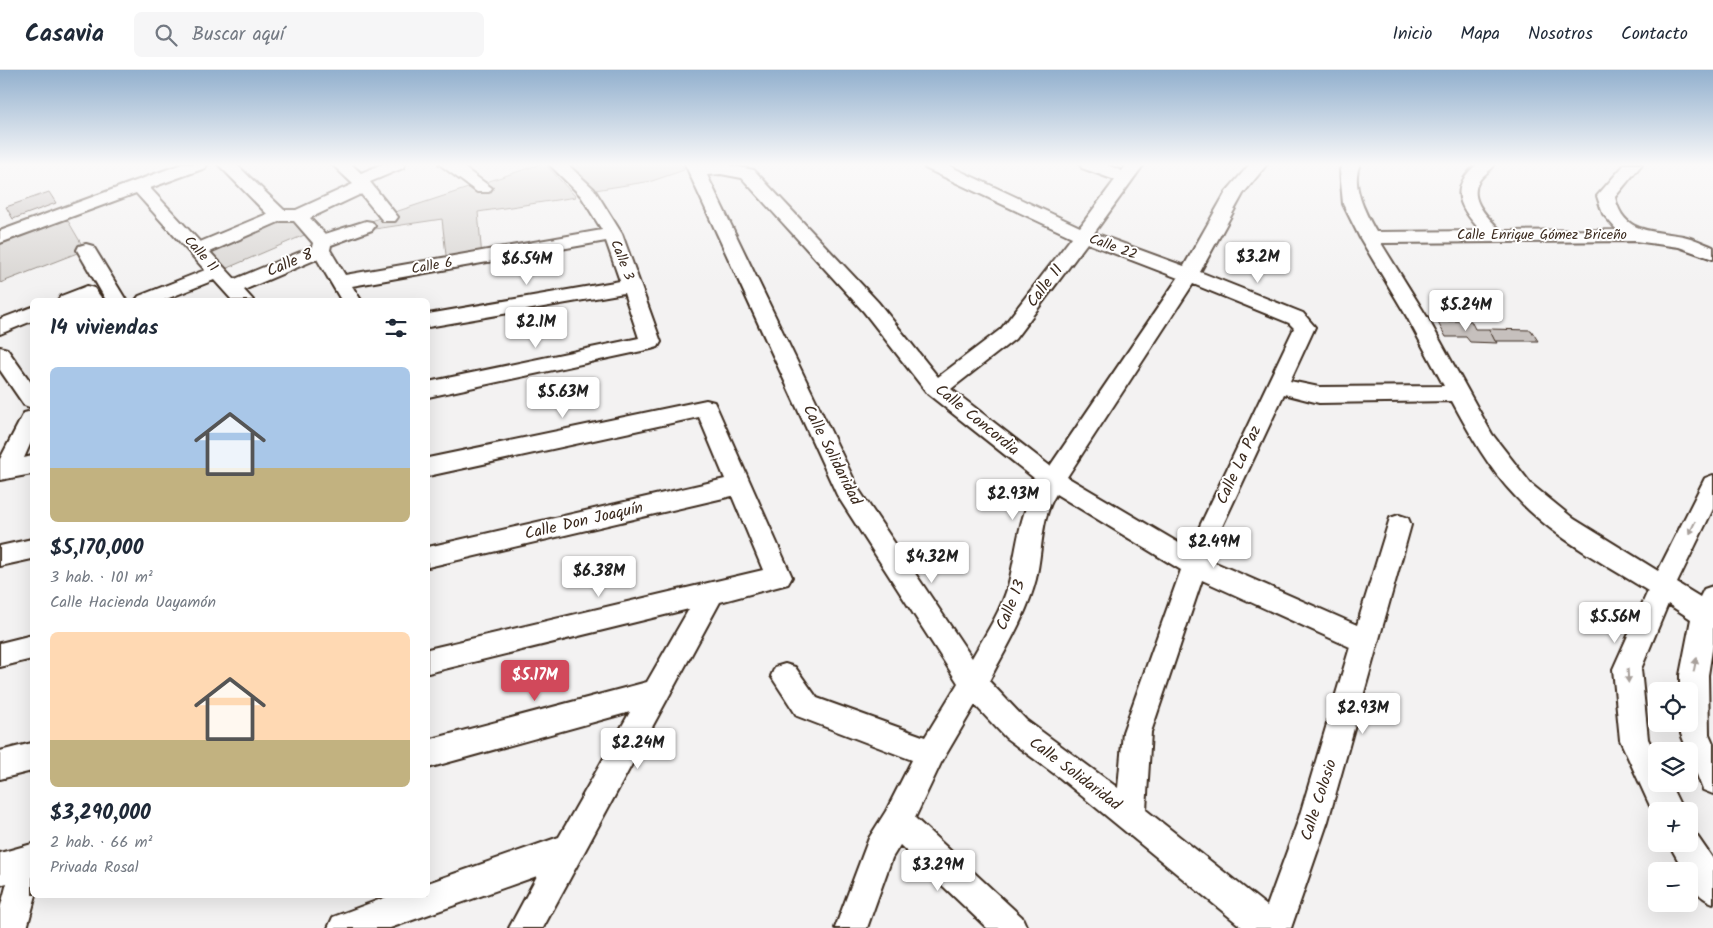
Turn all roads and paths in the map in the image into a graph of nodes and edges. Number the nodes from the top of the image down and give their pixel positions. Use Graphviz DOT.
graph roads {
  1 [pos="90,204"];
  2 [pos="156,204"];
  3 [pos="268,204"];
  4 [pos="322,204"];
  5 [pos="379,204"];
  6 [pos="594,204"];
  7 [pos="711,204"];
  8 [pos="776,204"];
  9 [pos="1016,204"];
  10 [pos="1106,204"];
  11 [pos="1228,204"];
  12 [pos="1352,204"];
  13 [pos="1470,204"];
  14 [pos="1607,204"];
  15 [pos="279,215"];
  16 [pos="299,216"];
  17 [pos="389,217"];
  18 [pos="366,226"];
  19 [pos="612,234"];
  20 [pos="1082,235"];
  21 [pos="1495,235"];
  22 [pos="1635,235"];
  23 [pos="0,237"];
  24 [pos="1369,238"];
  25 [pos="322,246"];
  26 [pos="86,250"];
  27 [pos="198,250"];
  28 [pos="1713,253"];
  29 [pos="218,272"];
  30 [pos="1189,275"];
  31 [pos="339,282"];
  32 [pos="632,285"];
  33 [pos="237,294"];
  34 [pos="115,298"];
  35 [pos="151,298"];
  36 [pos="351,298"];
  37 [pos="30,315"];
  38 [pos="430,321"];
  39 [pos="0,327"];
  40 [pos="0,354"];
  41 [pos="1277,385"];
  42 [pos="936,389"];
  43 [pos="430,390"];
  44 [pos="1458,393"];
  45 [pos="30,397"];
  46 [pos="30,423"];
  47 [pos="30,465"];
  48 [pos="430,466"];
  49 [pos="3,470"];
  50 [pos="1051,479"];
  51 [pos="1713,484"];
  52 [pos="740,485"];
  53 [pos="1399,525"];
  54 [pos="30,550"];
  55 [pos="0,556"];
  56 [pos="430,557"];
  57 [pos="1194,565"];
  58 [pos="1662,589"];
  59 [pos="713,591"];
  60 [pos="1709,606"];
  61 [pos="1365,641"];
  62 [pos="30,648"];
  63 [pos="0,655"];
  64 [pos="430,661"];
  65 [pos="785,676"];
  66 [pos="973,683"];
  67 [pos="655,692"];
  68 [pos="430,753"];
  69 [pos="931,753"];
  70 [pos="30,758"];
  71 [pos="0,765"];
  72 [pos="1713,780"];
  73 [pos="1664,802"];
  74 [pos="1131,816"];
  75 [pos="897,822"];
  76 [pos="570,849"];
  77 [pos="1689,852"];
  78 [pos="21,864"];
  79 [pos="1713,887"];
  80 [pos="430,898"];
  81 [pos="430,898"];
  82 [pos="11,928"];
  83 [pos="344,928"];
  84 [pos="525,928"];
  85 [pos="851,928"];
  86 [pos="1011,928"];
  87 [pos="1268,928"];
  88 [pos="1275,928"];
  1 -- 23 [label="street"];
  2 -- 27 [label="street, Calle 11"];
  3 -- 15 [label="street"];
  4 -- 16 [label="street"];
  5 -- 17 [label="street"];
  6 -- 19 [label="street, Calle 3"];
  7 -- 66 [label="street, Calle Solidaridad"];
  8 -- 42 [label="street, Calle Concordia"];
  9 -- 20 [label="street, Calle 22"];
  10 -- 20 [label="street, Calle 11"];
  11 -- 30 [label="street, Calle 13"];
  12 -- 24 [label="street"];
  13 -- 21 [label="street"];
  14 -- 22 [label="street"];
  15 -- 16 [label="street"];
  15 -- 27 [label="street"];
  16 -- 25 [label="street"];
  18 -- 25 [label="street, Calle 8"];
  19 -- 31 [label="street, Calle 6"];
  19 -- 32 [label="street, Calle 3"];
  20 -- 30 [label="street, Calle 22"];
  20 -- 42 [label="street, Calle 11"];
  21 -- 22 [label="street, Calle Enrique Gómez Briceño"];
  21 -- 24 [label="street, Calle Enrique Gómez Briceño"];
  22 -- 28 [label="street, Calle Enrique Gómez Briceño"];
  24 -- 44 [label="street"];
  25 -- 31 [label="street"];
  25 -- 33 [label="street, Calle 8"];
  26 -- 34 [label="street"];
  27 -- 29 [label="street, Calle 11"];
  29 -- 33 [label="street, Calle 11"];
  29 -- 35 [label="street"];
  30 -- 41 [label="street, Calle La Paz"];
  30 -- 50 [label="street, Calle 13"];
  31 -- 36 [label="street"];
  32 -- 38 [label="street"];
  32 -- 43 [label="street, Calle 3"];
  37 -- 39 [label="street"];
  40 -- 45 [label="street"];
  41 -- 44 [label="street"];
  41 -- 57 [label="street, Calle La Paz"];
  42 -- 50 [label="street, Calle Concordia"];
  44 -- 58 [label="street"];
  46 -- 49 [label="street"];
  47 -- 49 [label="street"];
  48 -- 52 [label="street"];
  50 -- 57 [label="street, Calle Concordia"];
  50 -- 66 [label="street, Calle 13"];
  51 -- 58 [label="street, one-way"];
  52 -- 56 [label="street, Calle Don Joaquín"];
  52 -- 59 [label="street"];
  53 -- 61 [label="street, Calle Colosio"];
  54 -- 55 [label="street"];
  57 -- 61 [label="street, Calle Concordia"];
  57 -- 74 [label="street, Calle La Paz"];
  58 -- 60 [label="street"];
  58 -- 73 [label="street, one-way"];
  59 -- 64 [label="street"];
  59 -- 67 [label="street"];
  72 -- 60 [label="street, one-way"];
  61 -- 88 [label="street, Calle Colosio"];
  62 -- 63 [label="street"];
  65 -- 69 [label="street"];
  66 -- 69 [label="street, Calle 13"];
  66 -- 74 [label="street, Calle Solidaridad"];
  67 -- 68 [label="street"];
  67 -- 76 [label="street"];
  69 -- 75 [label="street, Calle 13"];
  70 -- 71 [label="street"];
  74 -- 87 [label="street, Calle Solidaridad"];
  75 -- 85 [label="street, Calle 13"];
  75 -- 86 [label="street"];
  76 -- 80 [label="street"];
  76 -- 84 [label="street"];
  77 -- 79 [label="street"];
  78 -- 82 [label="street"];
  81 -- 83 [label="street"];
}
